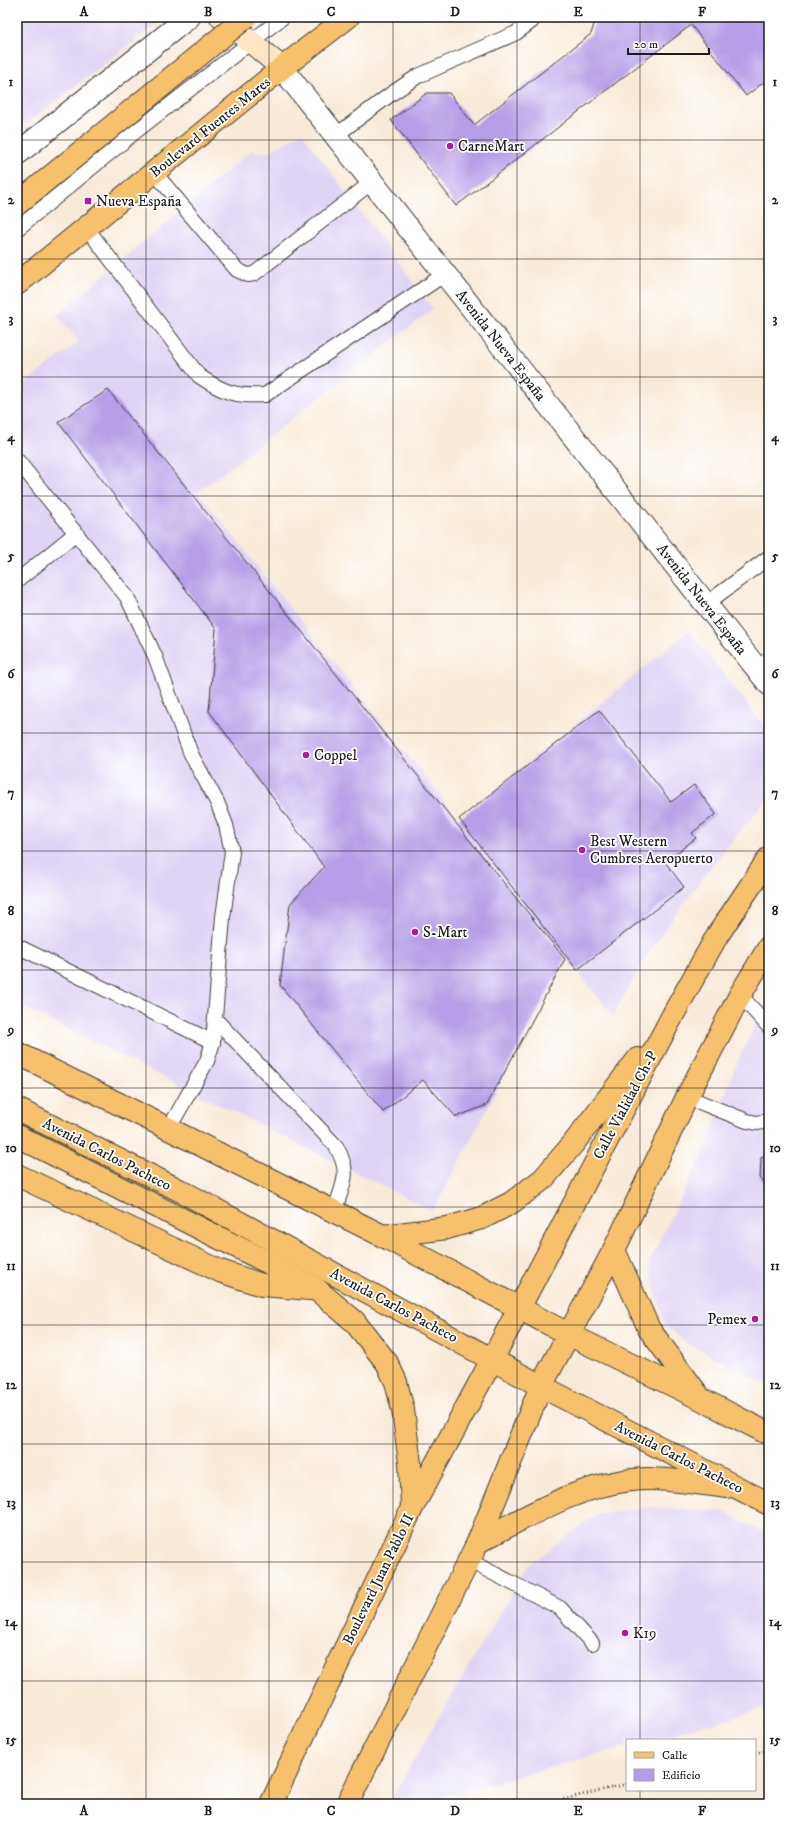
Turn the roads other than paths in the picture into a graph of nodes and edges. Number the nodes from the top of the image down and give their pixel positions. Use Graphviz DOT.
graph roads {
  1 [pos="189,17"];
  2 [pos="221,17"];
  3 [pos="246,17"];
  4 [pos="283,17"];
  5 [pos="348,17"];
  6 [pos="533,17"];
  7 [pos="251,42"];
  8 [pos="282,68"];
  9 [pos="335,136"];
  10 [pos="17,154"];
  11 [pos="154,172"];
  12 [pos="372,182"];
  13 [pos="17,204"];
  14 [pos="86,227"];
  15 [pos="17,229"];
  16 [pos="444,274"];
  17 [pos="17,284"];
  18 [pos="17,460"];
  19 [pos="76,532"];
  20 [pos="769,558"];
  21 [pos="17,581"];
  22 [pos="706,604"];
  23 [pos="765,671"];
  24 [pos="769,858"];
  25 [pos="17,946"];
  26 [pos="769,947"];
  27 [pos="740,994"];
  28 [pos="675,1011"];
  29 [pos="215,1019"];
  30 [pos="769,1027"];
  31 [pos="213,1042"];
  32 [pos="17,1053"];
  33 [pos="687,1097"];
  34 [pos="17,1109"];
  35 [pos="769,1121"];
  36 [pos="168,1130"];
  37 [pos="17,1136"];
  38 [pos="17,1175"];
  39 [pos="334,1212"];
  40 [pos="383,1236"];
  41 [pos="614,1250"];
  42 [pos="316,1289"];
  43 [pos="518,1308"];
  44 [pos="568,1334"];
  45 [pos="493,1358"];
  46 [pos="542,1386"];
  47 [pos="701,1399"];
  48 [pos="769,1434"];
  49 [pos="738,1488"];
  50 [pos="769,1504"];
  51 [pos="412,1508"];
  52 [pos="473,1551"];
  53 [pos="592,1643"];
  54 [pos="271,1804"];
  55 [pos="347,1804"];
  1 -- 10 [label="street"];
  2 -- 7 [label="main road, Avenida Nueva España"];
  3 -- 13 [label="main road, bridge"];
  4 -- 7 [label="lane"];
  5 -- 8 [label="main road, Boulevard Fuentes Mares"];
  6 -- 9 [label="lane"];
  7 -- 8 [label="main road, Avenida Nueva España"];
  7 -- 15 [label="lane"];
  8 -- 9 [label="street, Avenida Nueva España"];
  8 -- 11 [label="main road, Boulevard Fuentes Mares"];
  9 -- 12 [label="street, Avenida Nueva España"];
  11 -- 12 [label="lane"];
  11 -- 14 [label="main road, Boulevard Fuentes Mares"];
  12 -- 16 [label="street, Avenida Nueva España"];
  14 -- 16 [label="lane"];
  14 -- 17 [label="main road, Boulevard Fuentes Mares"];
  16 -- 22 [label="street, Avenida Nueva España"];
  18 -- 19 [label="lane"];
  19 -- 21 [label="lane"];
  19 -- 29 [label="lane"];
  20 -- 22 [label="lane"];
  22 -- 23 [label="street, Avenida Nueva España"];
  24 -- 28 [label="main road, Calle Vialidad Ch-P"];
  25 -- 31 [label="lane"];
  26 -- 27 [label="main road"];
  27 -- 30 [label="lane"];
  27 -- 33 [label="main road"];
  28 -- 40 [label="main road"];
  28 -- 43 [label="main road, Calle Vialidad Ch-P"];
  29 -- 31 [label="lane"];
  29 -- 39 [label="lane"];
  31 -- 36 [label="lane"];
  32 -- 36 [label="main road"];
  33 -- 35 [label="lane"];
  33 -- 41 [label="main road"];
  34 -- 45 [label="main road, Avenida Carlos Pacheco"];
  36 -- 39 [label="main road"];
  37 -- 42 [label="main road"];
  38 -- 42 [label="main road"];
  39 -- 40 [label="main road"];
  40 -- 43 [label="main road"];
  41 -- 44 [label="main road"];
  41 -- 47 [label="main road"];
  42 -- 51 [label="main road"];
  43 -- 44 [label="main road"];
  43 -- 45 [label="main road, Calle Vialidad Ch-P"];
  44 -- 46 [label="main road"];
  44 -- 47 [label="main road"];
  45 -- 46 [label="main road, Avenida Carlos Pacheco"];
  45 -- 51 [label="main road, Boulevard Juan Pablo II"];
  46 -- 49 [label="main road, Avenida Carlos Pacheco"];
  46 -- 52 [label="main road"];
  47 -- 48 [label="main road"];
  49 -- 50 [label="main road, Avenida Carlos Pacheco"];
  49 -- 52 [label="main road"];
  51 -- 54 [label="main road, Boulevard Juan Pablo II"];
  52 -- 53 [label="lane"];
  52 -- 55 [label="main road"];
}
